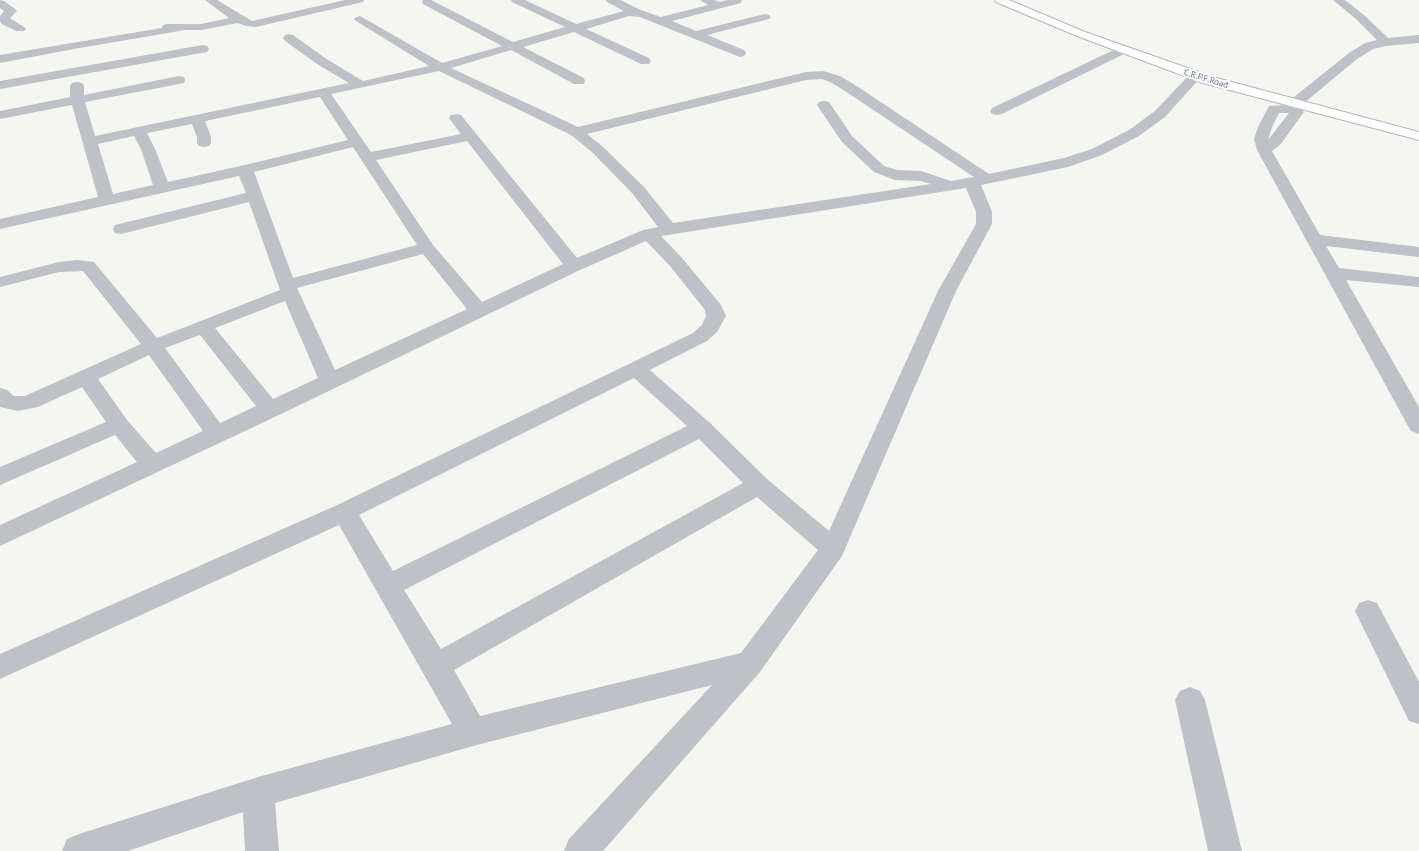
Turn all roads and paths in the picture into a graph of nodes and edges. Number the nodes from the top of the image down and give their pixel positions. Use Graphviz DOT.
graph roads {
  1 [pos="210,0"];
  2 [pos="320,0"];
  3 [pos="359,0"];
  4 [pos="516,0"];
  5 [pos="611,0"];
  6 [pos="705,0"];
  7 [pos="1000,0"];
  8 [pos="1015,0"];
  9 [pos="1338,0"];
  10 [pos="737,1"];
  11 [pos="427,2"];
  12 [pos="544,2"];
  13 [pos="0,3"];
  14 [pos="529,6"];
  15 [pos="718,6"];
  16 [pos="330,7"];
  17 [pos="638,13"];
  18 [pos="3,16"];
  19 [pos="765,16"];
  20 [pos="239,19"];
  21 [pos="360,19"];
  22 [pos="660,21"];
  23 [pos="121,26"];
  24 [pos="181,28"];
  25 [pos="575,28"];
  26 [pos="20,29"];
  27 [pos="695,35"];
  28 [pos="289,38"];
  29 [pos="1419,39"];
  30 [pos="1385,42"];
  31 [pos="74,45"];
  32 [pos="511,46"];
  33 [pos="203,49"];
  34 [pos="1122,50"];
  35 [pos="740,53"];
  36 [pos="0,59"];
  37 [pos="645,61"];
  38 [pos="440,67"];
  39 [pos="78,70"];
  40 [pos="1196,76"];
  41 [pos="179,80"];
  42 [pos="579,81"];
  43 [pos="0,85"];
  44 [pos="360,86"];
  45 [pos="323,92"];
  46 [pos="77,99"];
  47 [pos="1295,104"];
  48 [pos="824,105"];
  49 [pos="997,112"];
  50 [pos="0,115"];
  51 [pos="456,118"];
  52 [pos="197,119"];
  53 [pos="1419,130"];
  54 [pos="139,131"];
  55 [pos="576,132"];
  56 [pos="471,136"];
  57 [pos="1419,136"];
  58 [pos="90,141"];
  59 [pos="357,142"];
  60 [pos="204,143"];
  61 [pos="1264,150"];
  62 [pos="367,157"];
  63 [pos="245,170"];
  64 [pos="210,177"];
  65 [pos="980,181"];
  66 [pos="952,186"];
  67 [pos="162,188"];
  68 [pos="256,196"];
  69 [pos="107,200"];
  70 [pos="226,203"];
  71 [pos="0,224"];
  72 [pos="121,229"];
  73 [pos="659,232"];
  74 [pos="1314,239"];
  75 [pos="427,248"];
  76 [pos="1419,252"];
  77 [pos="574,266"];
  78 [pos="1332,273"];
  79 [pos="0,282"];
  80 [pos="1419,282"];
  81 [pos="289,289"];
  82 [pos="479,311"];
  83 [pos="203,326"];
  84 [pos="153,346"];
  85 [pos="636,369"];
  86 [pos="86,377"];
  87 [pos="330,382"];
  88 [pos="0,396"];
  89 [pos="271,410"];
  90 [pos="119,425"];
  91 [pos="1419,426"];
  92 [pos="702,428"];
  93 [pos="217,435"];
  94 [pos="153,465"];
  95 [pos="0,477"];
  96 [pos="759,485"];
  97 [pos="344,512"];
  98 [pos="0,536"];
  99 [pos="834,549"];
  100 [pos="388,586"];
  101 [pos="1368,611"];
  102 [pos="750,663"];
  103 [pos="436,666"];
  104 [pos="0,667"];
  105 [pos="1190,700"];
  106 [pos="1419,711"];
  107 [pos="473,732"];
  108 [pos="258,792"];
  109 [pos="79,851"];
  110 [pos="262,851"];
  111 [pos="581,851"];
  112 [pos="1225,851"];
  1 -- 20 [label="street"];
  2 -- 16 [label="street"];
  3 -- 16 [label="street"];
  4 -- 14 [label="street"];
  5 -- 17 [label="street"];
  6 -- 15 [label="street"];
  7 -- 34 [label="main road, C.R.P.F.Road"];
  8 -- 47 [label="main road, C.R.P.F.Road"];
  9 -- 30 [label="street"];
  10 -- 15 [label="street"];
  11 -- 32 [label="street"];
  12 -- 14 [label="street"];
  13 -- 18 [label="street"];
  14 -- 25 [label="street"];
  15 -- 22 [label="street"];
  16 -- 20 [label="street"];
  17 -- 22 [label="street"];
  17 -- 25 [label="street"];
  18 -- 26 [label="street"];
  19 -- 27 [label="street"];
  20 -- 24 [label="street"];
  21 -- 38 [label="street"];
  22 -- 27 [label="street"];
  23 -- 24 [label="street"];
  24 -- 31 [label="street"];
  25 -- 32 [label="street"];
  25 -- 37 [label="street"];
  27 -- 35 [label="street"];
  28 -- 44 [label="street"];
  29 -- 30 [label="street"];
  30 -- 47 [label="street"];
  31 -- 36 [label="street"];
  31 -- 39 [label="street"];
  32 -- 38 [label="street"];
  32 -- 42 [label="street"];
  33 -- 39 [label="street"];
  34 -- 40 [label="main road, C.R.P.F.Road"];
  34 -- 49 [label="street"];
  38 -- 44 [label="street"];
  38 -- 55 [label="street"];
  39 -- 43 [label="street"];
  39 -- 46 [label="street"];
  40 -- 47 [label="main road, C.R.P.F.Road"];
  40 -- 65 [label="street"];
  41 -- 46 [label="street"];
  44 -- 45 [label="street"];
  45 -- 52 [label="street"];
  45 -- 59 [label="street"];
  46 -- 50 [label="street"];
  46 -- 58 [label="street"];
  47 -- 53 [label="main road, C.R.P.F.Road"];
  47 -- 57 [label="main road, C.R.P.F.Road"];
  47 -- 61 [label="street"];
  47 -- 61 [label="street"];
  48 -- 66 [label="street"];
  51 -- 56 [label="street"];
  52 -- 54 [label="street"];
  52 -- 60 [label="street"];
  54 -- 58 [label="street"];
  54 -- 67 [label="street"];
  55 -- 65 [label="street"];
  55 -- 73 [label="street"];
  56 -- 62 [label="street"];
  56 -- 77 [label="street"];
  58 -- 69 [label="street"];
  59 -- 62 [label="street"];
  59 -- 63 [label="street"];
  61 -- 74 [label="street"];
  62 -- 75 [label="street"];
  63 -- 64 [label="street"];
  63 -- 68 [label="street"];
  64 -- 67 [label="street"];
  64 -- 70 [label="street"];
  65 -- 66 [label="street"];
  65 -- 99 [label="street"];
  66 -- 73 [label="street"];
  67 -- 69 [label="street"];
  68 -- 70 [label="street"];
  68 -- 81 [label="street"];
  69 -- 71 [label="street"];
  70 -- 72 [label="street"];
  73 -- 77 [label="street"];
  73 -- 85 [label="street"];
  74 -- 76 [label="street"];
  74 -- 78 [label="street"];
  75 -- 81 [label="street"];
  75 -- 82 [label="street"];
  77 -- 82 [label="street"];
  78 -- 80 [label="street"];
  78 -- 91 [label="street"];
  79 -- 84 [label="street"];
  81 -- 83 [label="street"];
  81 -- 87 [label="street"];
  82 -- 87 [label="street"];
  83 -- 84 [label="street"];
  83 -- 89 [label="street"];
  84 -- 86 [label="street"];
  84 -- 93 [label="street"];
  85 -- 92 [label="street"];
  85 -- 97 [label="street"];
  86 -- 88 [label="street"];
  86 -- 90 [label="street"];
  87 -- 89 [label="street"];
  89 -- 93 [label="street"];
  90 -- 94 [label="street"];
  90 -- 95 [label="street"];
  92 -- 96 [label="street"];
  92 -- 100 [label="street"];
  93 -- 94 [label="street"];
  94 -- 98 [label="street"];
  96 -- 99 [label="street"];
  96 -- 103 [label="street"];
  97 -- 100 [label="street"];
  97 -- 104 [label="street"];
  99 -- 102 [label="street"];
  100 -- 103 [label="street"];
  101 -- 106 [label="street"];
  102 -- 107 [label="street"];
  102 -- 111 [label="street"];
  103 -- 107 [label="street"];
  105 -- 112 [label="street"];
  107 -- 108 [label="street"];
  108 -- 109 [label="street"];
  108 -- 110 [label="street"];
}
